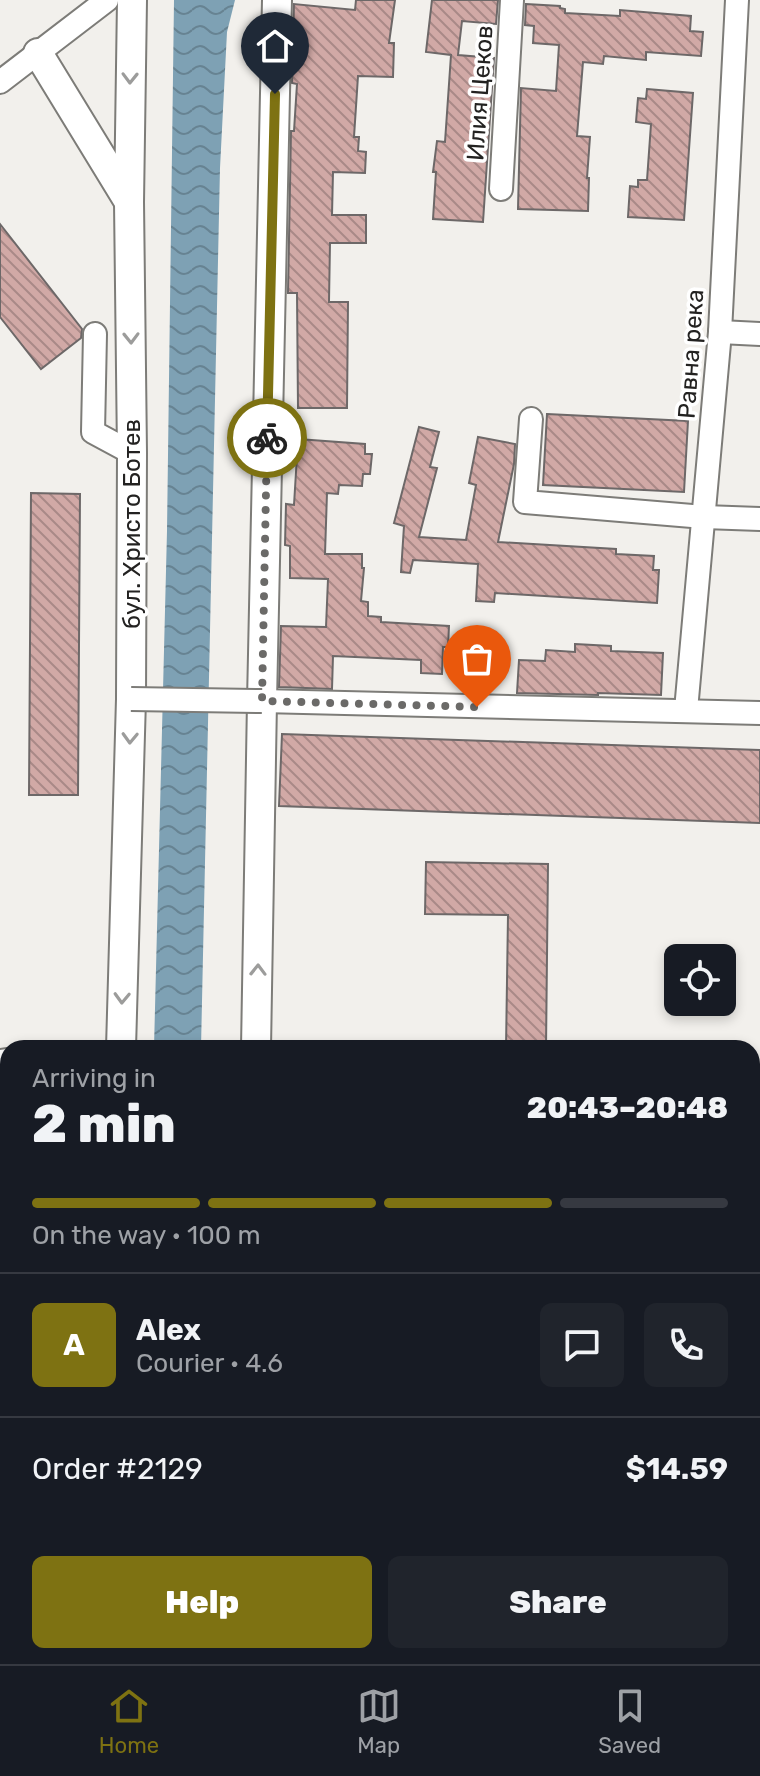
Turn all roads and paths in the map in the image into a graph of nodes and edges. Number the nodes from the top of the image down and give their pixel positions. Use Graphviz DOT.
graph roads {
  1 [pos="132,0"];
  2 [pos="277,0"];
  3 [pos="512,0"];
  4 [pos="737,0"];
  5 [pos="102,1"];
  6 [pos="38,53"];
  7 [pos="0,82"];
  8 [pos="501,189"];
  9 [pos="129,202"];
  10 [pos="720,332"];
  11 [pos="95,334"];
  12 [pos="760,334"];
  13 [pos="531,419"];
  14 [pos="132,453"];
  15 [pos="704,517"];
  16 [pos="760,519"];
  17 [pos="131,699"];
  18 [pos="262,701"];
  19 [pos="686,710"];
  20 [pos="760,713"];
  21 [pos="121,1040"];
  22 [pos="256,1040"];
  1 -- 9 [label="main road, бул. Христо Ботев, one-way"];
  2 -- 18 [label="main road"];
  3 -- 8 [label="street, Илия Цеков"];
  4 -- 10 [label="street, Равна река"];
  5 -- 6 [label="street"];
  6 -- 7 [label="street"];
  6 -- 9 [label="main road"];
  9 -- 14 [label="main road, бул. Христо Ботев, one-way"];
  10 -- 12 [label="street"];
  10 -- 15 [label="street, Равна река"];
  11 -- 14 [label="street"];
  13 -- 15 [label="street"];
  14 -- 17 [label="main road, бул. Христо Ботев"];
  15 -- 16 [label="street"];
  15 -- 19 [label="street, Равна река"];
  17 -- 18 [label="street, bridge"];
  17 -- 21 [label="main road, бул. Христо Ботев, one-way"];
  18 -- 19 [label="street"];
  22 -- 18 [label="main road, one-way"];
  19 -- 20 [label="street"];
}
